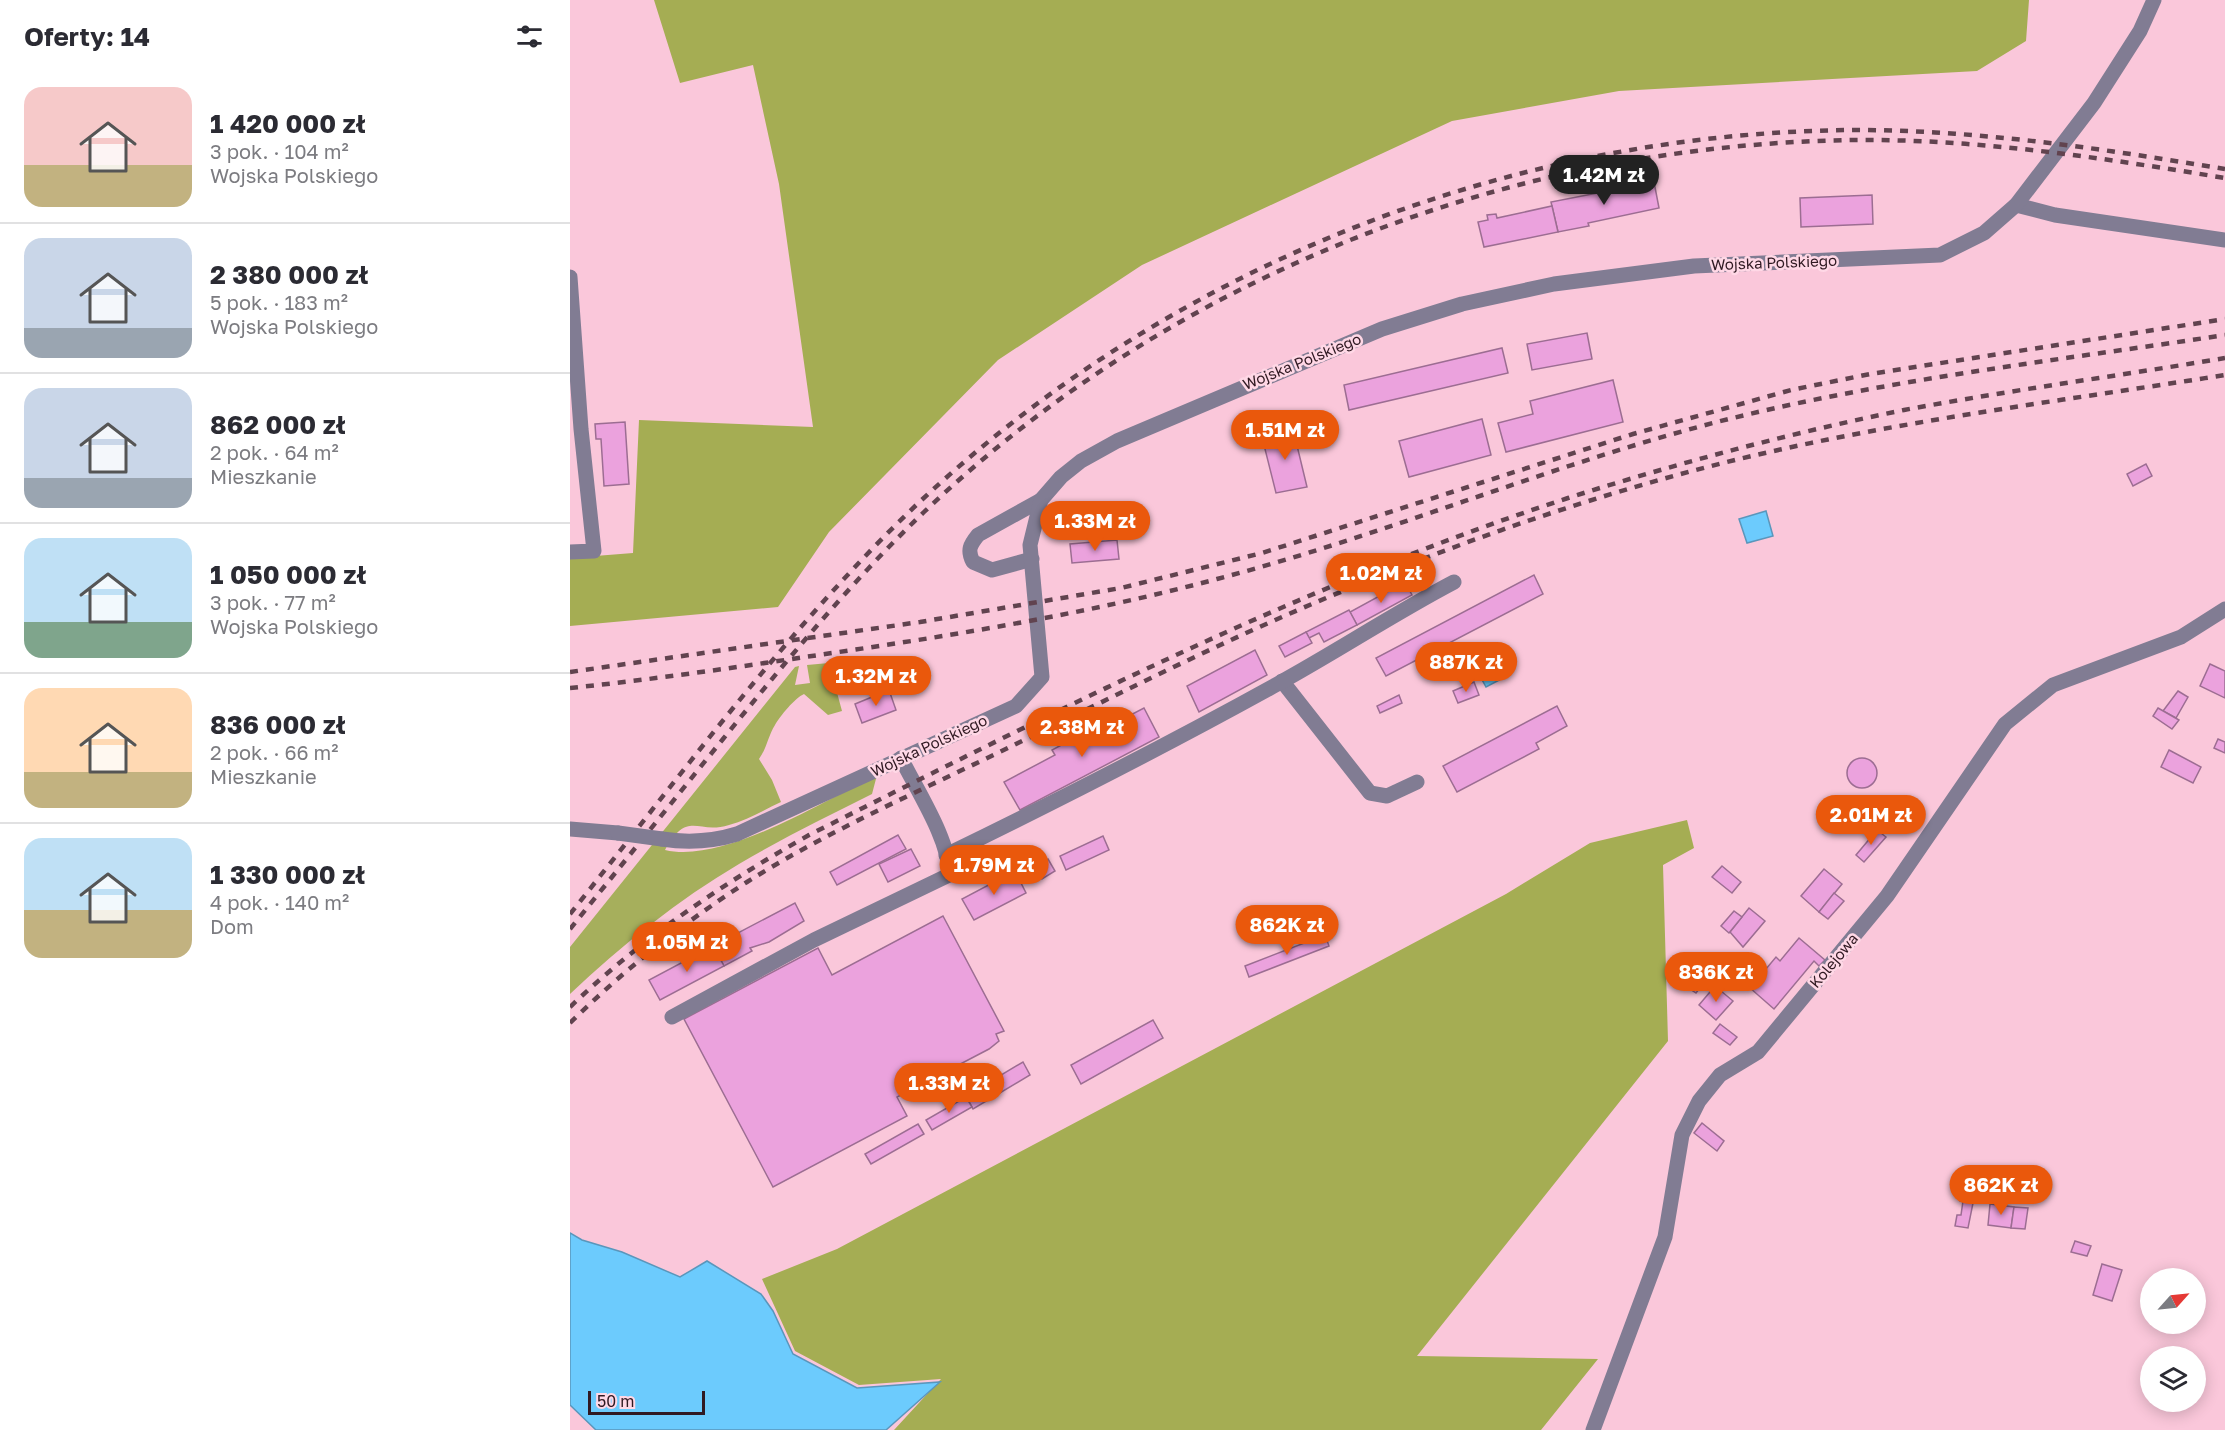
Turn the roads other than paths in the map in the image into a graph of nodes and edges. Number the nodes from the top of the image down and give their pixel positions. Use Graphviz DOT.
graph roads {
  1 [pos="2154,0"];
  2 [pos="2016,205"];
  3 [pos="2225,240"];
  4 [pos="570,277"];
  5 [pos="1041,500"];
  6 [pos="570,552"];
  7 [pos="1032,559"];
  8 [pos="1454,582"];
  9 [pos="2225,609"];
  10 [pos="1282,681"];
  11 [pos="901,758"];
  12 [pos="1417,782"];
  13 [pos="570,829"];
  14 [pos="946,855"];
  15 [pos="672,1017"];
  16 [pos="1593,1430"];
  1 -- 2 [label="street, Wojska Polskiego"];
  2 -- 3 [label="street"];
  2 -- 5 [label="street, Wojska Polskiego"];
  4 -- 6 [label="street"];
  5 -- 7 [label="street, Wojska Polskiego"];
  5 -- 7 [label="street"];
  7 -- 11 [label="street, Wojska Polskiego"];
  8 -- 10 [label="street"];
  9 -- 16 [label="street, Kolejowa"];
  10 -- 12 [label="street"];
  10 -- 14 [label="street"];
  11 -- 13 [label="street, Wojska Polskiego, bridge"];
  11 -- 14 [label="street"];
  14 -- 15 [label="street"];
}
